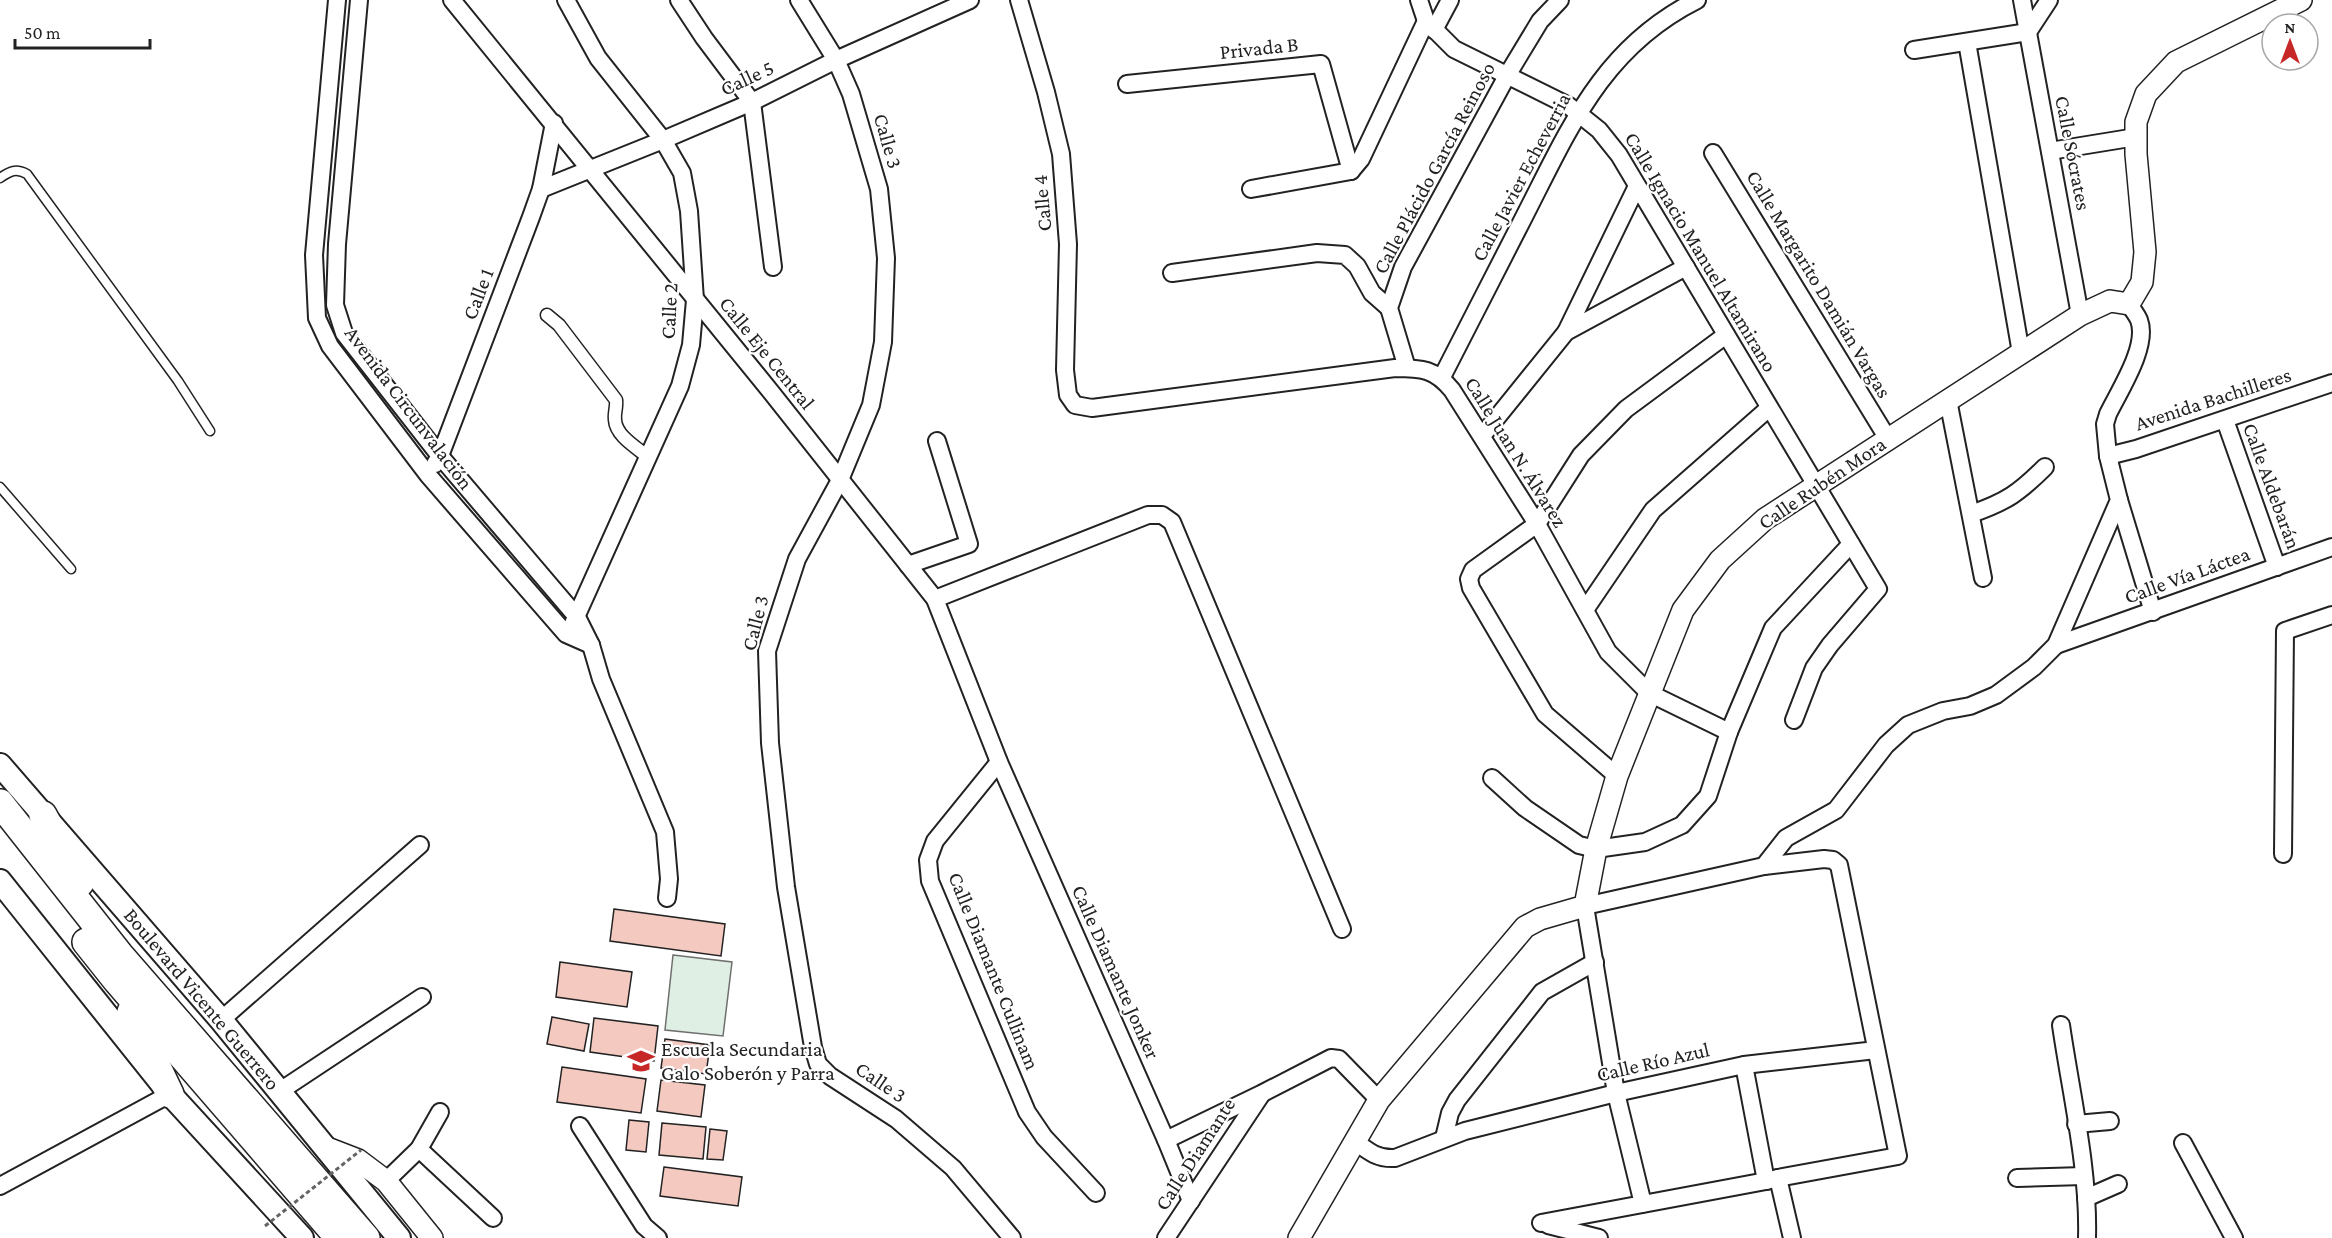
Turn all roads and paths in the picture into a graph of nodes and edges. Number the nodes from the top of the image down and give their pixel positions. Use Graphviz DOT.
graph roads {
  1 [pos="337,0"];
  2 [pos="359,0"];
  3 [pos="452,0"];
  4 [pos="566,0"];
  5 [pos="679,0"];
  6 [pos="799,0"];
  7 [pos="970,0"];
  8 [pos="1019,0"];
  9 [pos="1419,0"];
  10 [pos="1450,0"];
  11 [pos="1560,0"];
  12 [pos="1697,0"];
  13 [pos="2022,0"];
  14 [pos="2049,0"];
  15 [pos="2301,0"];
  16 [pos="1430,26"];
  17 [pos="2028,32"];
  18 [pos="1967,42"];
  19 [pos="1914,50"];
  20 [pos="836,60"];
  21 [pos="1508,74"];
  22 [pos="1127,84"];
  23 [pos="752,102"];
  24 [pos="1578,112"];
  25 [pos="554,123"];
  26 [pos="2136,137"];
  27 [pos="663,140"];
  28 [pos="2050,151"];
  29 [pos="1713,153"];
  30 [pos="590,170"];
  31 [pos="1351,171"];
  32 [pos="1,176"];
  33 [pos="1637,186"];
  34 [pos="541,189"];
  35 [pos="1251,189"];
  36 [pos="773,267"];
  37 [pos="1686,267"];
  38 [pos="1172,273"];
  39 [pos="694,300"];
  40 [pos="2129,304"];
  41 [pos="1389,308"];
  42 [pos="547,315"];
  43 [pos="2080,315"];
  44 [pos="1566,332"];
  45 [pos="1726,335"];
  46 [pos="2021,353"];
  47 [pos="1407,368"];
  48 [pos="1442,377"];
  49 [pos="2332,383"];
  50 [pos="1948,400"];
  51 [pos="1075,405"];
  52 [pos="1769,408"];
  53 [pos="2225,420"];
  54 [pos="210,431"];
  55 [pos="1482,436"];
  56 [pos="1888,439"];
  57 [pos="937,441"];
  58 [pos="440,456"];
  59 [pos="2108,456"];
  60 [pos="648,457"];
  61 [pos="2046,467"];
  62 [pos="428,475"];
  63 [pos="840,480"];
  64 [pos="1816,486"];
  65 [pos="0,487"];
  66 [pos="2119,500"];
  67 [pos="1971,514"];
  68 [pos="1537,524"];
  69 [pos="1851,544"];
  70 [pos="2332,547"];
  71 [pos="908,565"];
  72 [pos="2277,567"];
  73 [pos="71,569"];
  74 [pos="1983,578"];
  75 [pos="935,599"];
  76 [pos="1585,610"];
  77 [pos="2153,612"];
  78 [pos="2332,615"];
  79 [pos="577,617"];
  80 [pos="566,634"];
  81 [pos="591,645"];
  82 [pos="2056,645"];
  83 [pos="1649,693"];
  84 [pos="1794,720"];
  85 [pos="1729,732"];
  86 [pos="999,762"];
  87 [pos="0,765"];
  88 [pos="1617,776"];
  89 [pos="1492,778"];
  90 [pos="0,803"];
  91 [pos="43,815"];
  92 [pos="0,832"];
  93 [pos="420,845"];
  94 [pos="1596,849"];
  95 [pos="2283,854"];
  96 [pos="1764,866"];
  97 [pos="0,881"];
  98 [pos="667,898"];
  99 [pos="1585,906"];
  100 [pos="1342,929"];
  101 [pos="120,955"];
  102 [pos="1595,962"];
  103 [pos="117,981"];
  104 [pos="422,997"];
  105 [pos="221,1020"];
  106 [pos="2061,1025"];
  107 [pos="1876,1050"];
  108 [pos="1744,1065"];
  109 [pos="280,1091"];
  110 [pos="1616,1093"];
  111 [pos="170,1094"];
  112 [pos="1261,1094"];
  113 [pos="1379,1100"];
  114 [pos="440,1112"];
  115 [pos="2110,1121"];
  116 [pos="2076,1124"];
  117 [pos="580,1126"];
  118 [pos="1444,1138"];
  119 [pos="1166,1140"];
  120 [pos="1356,1142"];
  121 [pos="2182,1143"];
  122 [pos="327,1148"];
  123 [pos="419,1149"];
  124 [pos="361,1150"];
  125 [pos="2084,1176"];
  126 [pos="2016,1178"];
  127 [pos="1772,1179"];
  128 [pos="386,1181"];
  129 [pos="2118,1184"];
  130 [pos="0,1186"];
  131 [pos="1096,1193"];
  132 [pos="2086,1198"];
  133 [pos="1191,1201"];
  134 [pos="1642,1204"];
  135 [pos="493,1218"];
  136 [pos="265,1226"];
  137 [pos="302,1238"];
  138 [pos="339,1238"];
  139 [pos="366,1238"];
  140 [pos="399,1238"];
  141 [pos="432,1238"];
  142 [pos="658,1238"];
  143 [pos="1012,1238"];
  144 [pos="1166,1238"];
  145 [pos="1299,1238"];
  146 [pos="1599,1238"];
  147 [pos="1792,1238"];
  148 [pos="2087,1238"];
  149 [pos="2234,1238"];
  1 -- 62 [label="street, Avenida Circunvalación"];
  2 -- 58 [label="street, Avenida Circunvalación"];
  3 -- 25 [label="street, Calle Eje Central"];
  4 -- 27 [label="street, Calle 2"];
  5 -- 23 [label="street"];
  6 -- 20 [label="street, Calle 3"];
  7 -- 20 [label="street, Calle 5"];
  8 -- 51 [label="street, Calle 4"];
  9 -- 16 [label="street"];
  10 -- 16 [label="street"];
  11 -- 21 [label="street, Calle Plácido García Reinoso"];
  12 -- 24 [label="street, Calle Javier Echeverria"];
  13 -- 17 [label="street, Calle Sócrates"];
  14 -- 17 [label="street"];
  15 -- 26 [label="street"];
  16 -- 21 [label="street, Calle Ignacio Manuel Altamirano"];
  16 -- 31 [label="street"];
  17 -- 18 [label="street"];
  17 -- 28 [label="street, Calle Sócrates"];
  18 -- 19 [label="street"];
  18 -- 46 [label="street"];
  20 -- 23 [label="street, Calle 5"];
  20 -- 63 [label="street, Calle 3"];
  21 -- 24 [label="street, Calle Ignacio Manuel Altamirano"];
  21 -- 41 [label="street, Calle Plácido García Reinoso"];
  22 -- 31 [label="street, Privada B"];
  23 -- 27 [label="street, Calle 5"];
  23 -- 36 [label="street"];
  24 -- 33 [label="street, Calle Ignacio Manuel Altamirano"];
  24 -- 48 [label="street, Calle Javier Echeverria"];
  25 -- 30 [label="street, Calle Eje Central"];
  25 -- 34 [label="street, Calle 1"];
  26 -- 28 [label="street"];
  26 -- 40 [label="street"];
  27 -- 30 [label="street, Calle 5"];
  27 -- 39 [label="street, Calle 2"];
  28 -- 43 [label="street, Calle Sócrates"];
  29 -- 56 [label="street, Calle Margarito Damián Vargas"];
  30 -- 34 [label="street, Calle 5"];
  30 -- 39 [label="street, Calle Eje Central"];
  31 -- 35 [label="street"];
  32 -- 54 [label="lane"];
  33 -- 37 [label="street, Calle Ignacio Manuel Altamirano"];
  33 -- 44 [label="street"];
  34 -- 58 [label="street, Calle 1"];
  37 -- 44 [label="street"];
  37 -- 45 [label="street, Calle Ignacio Manuel Altamirano"];
  38 -- 41 [label="street"];
  39 -- 60 [label="street, Calle 2"];
  39 -- 63 [label="street, Calle Eje Central"];
  40 -- 43 [label="street, Calle Rubén Mora"];
  40 -- 59 [label="street"];
  41 -- 47 [label="street, Calle Plácido García Reinoso"];
  42 -- 60 [label="street"];
  43 -- 46 [label="street, Calle Rubén Mora"];
  44 -- 55 [label="street"];
  45 -- 52 [label="street, Calle Ignacio Manuel Altamirano"];
  45 -- 68 [label="street"];
  46 -- 50 [label="street, Calle Rubén Mora"];
  47 -- 48 [label="street, Calle Juan N. Álvarez"];
  47 -- 51 [label="street, Calle Juan N. Álvarez"];
  48 -- 55 [label="street, Calle Juan N. Álvarez"];
  49 -- 53 [label="street, Avenida Bachilleres"];
  50 -- 56 [label="street, Calle Rubén Mora"];
  50 -- 67 [label="street"];
  52 -- 64 [label="street, Calle Ignacio Manuel Altamirano"];
  52 -- 76 [label="street"];
  53 -- 59 [label="street, Avenida Bachilleres"];
  53 -- 72 [label="street, Calle Aldebarán"];
  55 -- 68 [label="street, Calle Juan N. Álvarez"];
  56 -- 64 [label="street, Calle Rubén Mora"];
  57 -- 71 [label="street"];
  58 -- 62 [label="street, Calle 1"];
  58 -- 79 [label="street, Avenida Circunvalación"];
  59 -- 66 [label="street"];
  60 -- 79 [label="street, Calle 2"];
  61 -- 67 [label="street"];
  62 -- 80 [label="street, Avenida Circunvalación"];
  63 -- 71 [label="street, Calle Eje Central"];
  63 -- 143 [label="street, Calle 3"];
  64 -- 69 [label="street, Calle Ignacio Manuel Altamirano"];
  64 -- 83 [label="street, Calle Rubén Mora"];
  65 -- 73 [label="lane"];
  66 -- 77 [label="street"];
  66 -- 82 [label="street"];
  67 -- 74 [label="street"];
  68 -- 76 [label="street, Calle Juan N. Álvarez"];
  68 -- 88 [label="street"];
  69 -- 84 [label="street, Calle Ignacio Manuel Altamirano"];
  69 -- 85 [label="street"];
  70 -- 72 [label="street, Calle Vía Láctea"];
  71 -- 75 [label="street, Calle Eje Central"];
  72 -- 77 [label="street, Calle Vía Láctea"];
  75 -- 86 [label="street, Calle Eje Central"];
  75 -- 100 [label="street"];
  76 -- 83 [label="street, Calle Juan N. Álvarez"];
  77 -- 82 [label="street, Calle Vía Láctea"];
  78 -- 95 [label="street"];
  79 -- 80 [label="street, Calle 2"];
  79 -- 81 [label="street, Avenida Circunvalación"];
  80 -- 81 [label="street, Avenida Circunvalación"];
  81 -- 98 [label="street, Avenida Circunvalación"];
  82 -- 96 [label="street"];
  83 -- 85 [label="street, Calle Juan N. Álvarez"];
  83 -- 88 [label="street, Calle Rubén Mora"];
  85 -- 94 [label="street"];
  86 -- 119 [label="street, Calle Diamante Jonker"];
  86 -- 131 [label="street, Calle Diamante Cullinam"];
  87 -- 91 [label="main road, Boulevard Vicente Guerrero"];
  88 -- 94 [label="street, Calle Rubén Mora"];
  89 -- 94 [label="street"];
  90 -- 101 [label="highway, Boulevard Vicente Guerrero"];
  91 -- 101 [label="highway"];
  91 -- 105 [label="main road, Boulevard Vicente Guerrero"];
  92 -- 103 [label="highway"];
  93 -- 105 [label="street"];
  94 -- 99 [label="street, Calle Rubén Mora"];
  96 -- 99 [label="street"];
  96 -- 107 [label="street"];
  97 -- 111 [label="main road"];
  99 -- 102 [label="street"];
  99 -- 113 [label="street"];
  101 -- 139 [label="highway, Boulevard Vicente Guerrero"];
  102 -- 110 [label="street"];
  102 -- 118 [label="street"];
  103 -- 111 [label="highway"];
  103 -- 138 [label="highway"];
  104 -- 109 [label="street"];
  105 -- 109 [label="main road, Boulevard Vicente Guerrero"];
  106 -- 116 [label="street"];
  107 -- 108 [label="street, Calle Río Azul"];
  107 -- 127 [label="street"];
  108 -- 110 [label="street, Calle Río Azul"];
  108 -- 127 [label="street"];
  109 -- 122 [label="main road, Boulevard Vicente Guerrero"];
  110 -- 118 [label="street, Calle Río Azul"];
  110 -- 134 [label="street"];
  111 -- 130 [label="street"];
  111 -- 137 [label="main road"];
  112 -- 113 [label="street"];
  112 -- 119 [label="street"];
  112 -- 133 [label="street, Calle Diamante"];
  113 -- 120 [label="street"];
  114 -- 123 [label="street"];
  115 -- 116 [label="street"];
  116 -- 125 [label="street"];
  117 -- 142 [label="street"];
  118 -- 120 [label="street, Calle Río Azul"];
  119 -- 133 [label="street, Calle Diamante Jonker"];
  120 -- 145 [label="street"];
  121 -- 149 [label="street"];
  122 -- 128 [label="street"];
  122 -- 140 [label="main road, Boulevard Vicente Guerrero"];
  123 -- 128 [label="street"];
  123 -- 135 [label="street"];
  124 -- 136 [label="path, bridge"];
  125 -- 126 [label="street"];
  125 -- 132 [label="street"];
  127 -- 134 [label="street"];
  127 -- 147 [label="street"];
  128 -- 141 [label="street"];
  129 -- 132 [label="street"];
  132 -- 148 [label="street"];
  133 -- 144 [label="street, Calle Diamante"];
  134 -- 146 [label="street"];
}
